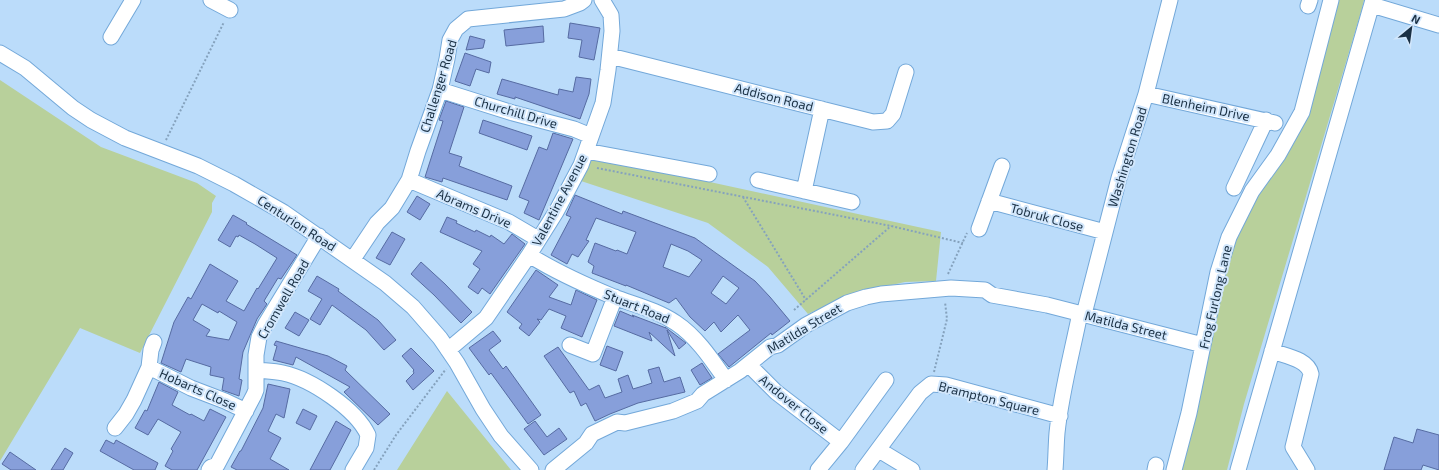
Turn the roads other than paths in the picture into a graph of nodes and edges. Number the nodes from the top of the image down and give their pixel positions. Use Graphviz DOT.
graph roads {
  1 [pos="133,0"];
  2 [pos="210,0"];
  3 [pos="584,0"];
  4 [pos="602,0"];
  5 [pos="1170,0"];
  6 [pos="1331,0"];
  7 [pos="1372,2"];
  8 [pos="230,10"];
  9 [pos="1439,25"];
  10 [pos="110,37"];
  11 [pos="0,53"];
  12 [pos="610,56"];
  13 [pos="906,72"];
  14 [pos="440,90"];
  15 [pos="1146,94"];
  16 [pos="822,109"];
  17 [pos="591,136"];
  18 [pos="586,151"];
  19 [pos="1002,166"];
  20 [pos="709,174"];
  21 [pos="409,180"];
  22 [pos="758,180"];
  23 [pos="1234,188"];
  24 [pos="804,191"];
  25 [pos="989,201"];
  26 [pos="852,202"];
  27 [pos="979,229"];
  28 [pos="1105,232"];
  29 [pos="319,236"];
  30 [pos="538,239"];
  31 [pos="529,255"];
  32 [pos="353,259"];
  33 [pos="614,297"];
  34 [pos="1082,314"];
  35 [pos="154,342"];
  36 [pos="570,345"];
  37 [pos="1203,345"];
  38 [pos="1272,351"];
  39 [pos="451,354"];
  40 [pos="748,365"];
  41 [pos="149,367"];
  42 [pos="256,370"];
  43 [pos="726,380"];
  44 [pos="886,380"];
  45 [pos="246,411"];
  46 [pos="1060,416"];
  47 [pos="115,428"];
  48 [pos="841,442"];
  49 [pos="878,450"];
  50 [pos="216,468"];
  51 [pos="353,470"];
  52 [pos="531,470"];
  53 [pos="553,470"];
  54 [pos="818,470"];
  55 [pos="863,470"];
  56 [pos="912,470"];
  57 [pos="1055,470"];
  58 [pos="1174,470"];
  59 [pos="1238,470"];
  60 [pos="1307,470"];
  1 -- 10 [label="street"];
  2 -- 8 [label="street"];
  3 -- 14 [label="street, Challenger Road"];
  4 -- 12 [label="street, Valentine Avenue"];
  5 -- 15 [label="street, Washington Road"];
  6 -- 37 [label="street, Frog Furlong Lane"];
  7 -- 9 [label="street"];
  7 -- 38 [label="street"];
  11 -- 29 [label="street, Centurion Road"];
  12 -- 16 [label="street, Addison Road"];
  12 -- 17 [label="street, Valentine Avenue"];
  13 -- 16 [label="street, Addison Road"];
  14 -- 17 [label="street, Churchill Drive"];
  14 -- 21 [label="street, Challenger Road"];
  15 -- 23 [label="street, Blenheim Drive"];
  15 -- 28 [label="street, Washington Road"];
  16 -- 24 [label="street"];
  17 -- 18 [label="street, Valentine Avenue"];
  18 -- 20 [label="street"];
  18 -- 30 [label="street, Valentine Avenue"];
  19 -- 25 [label="street"];
  21 -- 30 [label="street, Abrams Drive"];
  21 -- 32 [label="street, Challenger Road"];
  22 -- 24 [label="street"];
  24 -- 26 [label="street"];
  25 -- 27 [label="street"];
  25 -- 28 [label="street, Tobruk Close"];
  28 -- 34 [label="street, Washington Road"];
  29 -- 32 [label="street, Centurion Road"];
  29 -- 42 [label="street, Cromwell Road"];
  30 -- 31 [label="street, Valentine Avenue"];
  31 -- 33 [label="street, Stuart Road"];
  31 -- 39 [label="street, Valentine Avenue"];
  32 -- 39 [label="street, Centurion Road"];
  33 -- 36 [label="street"];
  33 -- 43 [label="street, Stuart Road"];
  34 -- 37 [label="street, Matilda Street"];
  34 -- 40 [label="street, Matilda Street"];
  34 -- 46 [label="street"];
  35 -- 41 [label="street, Hobarts Close"];
  37 -- 58 [label="street, Frog Furlong Lane"];
  38 -- 59 [label="street"];
  38 -- 60 [label="street"];
  39 -- 52 [label="street, Centurion Road"];
  40 -- 43 [label="street, Matilda Street"];
  40 -- 48 [label="street, Andover Close"];
  41 -- 45 [label="street, Hobarts Close"];
  41 -- 47 [label="street, Hobarts Close"];
  42 -- 45 [label="street, Cromwell Road"];
  42 -- 51 [label="street"];
  43 -- 53 [label="street, Matilda Street"];
  44 -- 48 [label="street, Andover Close"];
  45 -- 50 [label="street, Cromwell Road"];
  46 -- 49 [label="street, Brampton Square"];
  46 -- 57 [label="street"];
  48 -- 54 [label="street, Andover Close"];
  49 -- 55 [label="street, Brampton Square"];
  49 -- 56 [label="street"];
}
